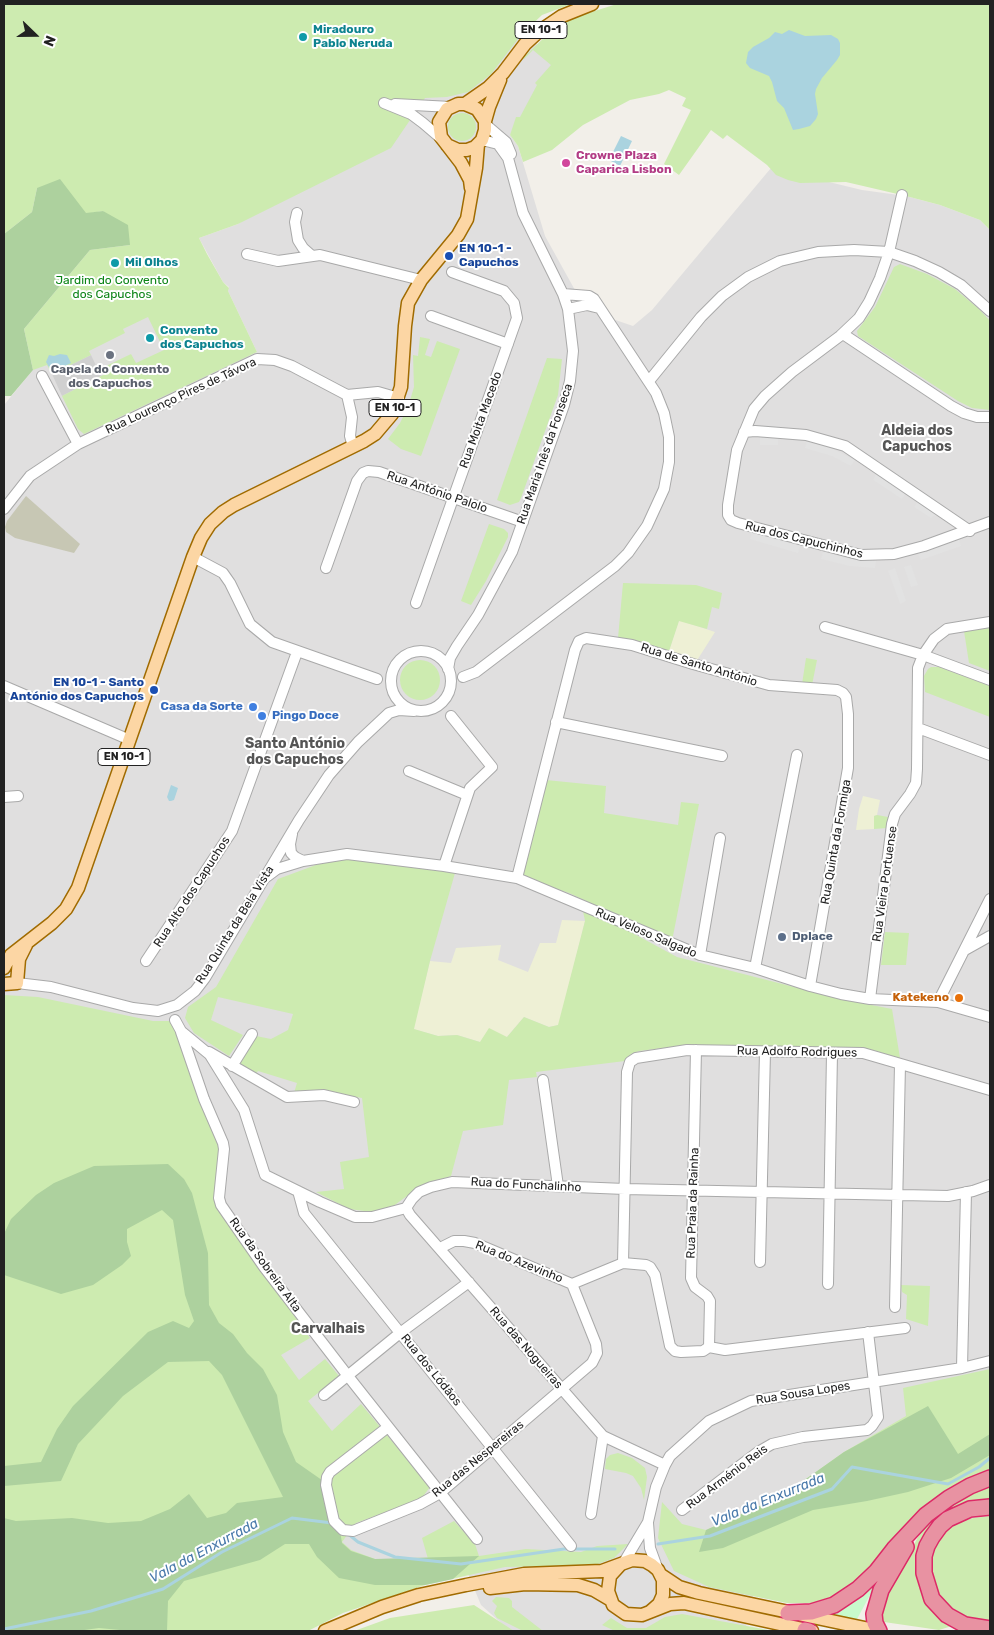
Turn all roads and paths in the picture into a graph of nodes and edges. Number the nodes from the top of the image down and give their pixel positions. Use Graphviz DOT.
graph roads {
  1 [pos="592,4"];
  2 [pos="502,73"];
  3 [pos="465,104"];
  4 [pos="451,106"];
  5 [pos="485,123"];
  6 [pos="480,142"];
  7 [pos="445,143"];
  8 [pos="511,168"];
  9 [pos="472,190"];
  10 [pos="902,195"];
  11 [pos="297,213"];
  12 [pos="888,252"];
  13 [pos="247,254"];
  14 [pos="312,256"];
  15 [pos="452,272"];
  16 [pos="421,280"];
  17 [pos="563,294"];
  18 [pos="599,308"];
  19 [pos="568,309"];
  20 [pos="990,311"];
  21 [pos="431,316"];
  22 [pos="842,334"];
  23 [pos="508,344"];
  24 [pos="42,376"];
  25 [pos="649,381"];
  26 [pos="347,395"];
  27 [pos="399,398"];
  28 [pos="990,417"];
  29 [pos="744,432"];
  30 [pos="78,444"];
  31 [pos="353,447"];
  32 [pos="453,498"];
  33 [pos="4,509"];
  34 [pos="522,522"];
  35 [pos="990,522"];
  36 [pos="970,531"];
  37 [pos="193,557"];
  38 [pos="326,568"];
  39 [pos="416,603"];
  40 [pos="990,622"];
  41 [pos="826,627"];
  42 [pos="457,646"];
  43 [pos="296,652"];
  44 [pos="923,655"];
  45 [pos="437,656"];
  46 [pos="448,669"];
  47 [pos="393,670"];
  48 [pos="463,677"];
  49 [pos="377,679"];
  50 [pos="990,680"];
  51 [pos="4,686"];
  52 [pos="392,691"];
  53 [pos="448,695"];
  54 [pos="846,698"];
  55 [pos="429,710"];
  56 [pos="414,711"];
  57 [pos="389,713"];
  58 [pos="451,716"];
  59 [pos="556,722"];
  60 [pos="918,728"];
  61 [pos="130,740"];
  62 [pos="990,755"];
  63 [pos="722,756"];
  64 [pos="797,756"];
  65 [pos="409,771"];
  66 [pos="467,795"];
  67 [pos="18,796"];
  68 [pos="4,797"];
  69 [pos="293,831"];
  70 [pos="720,838"];
  71 [pos="291,852"];
  72 [pos="279,854"];
  73 [pos="304,861"];
  74 [pos="444,866"];
  75 [pos="285,867"];
  76 [pos="265,878"];
  77 [pos="517,878"];
  78 [pos="990,899"];
  79 [pos="990,936"];
  80 [pos="29,941"];
  81 [pos="965,950"];
  82 [pos="700,955"];
  83 [pos="146,961"];
  84 [pos="4,968"];
  85 [pos="755,968"];
  86 [pos="18,983"];
  87 [pos="4,984"];
  88 [pos="810,986"];
  89 [pos="870,999"];
  90 [pos="938,1002"];
  91 [pos="180,1003"];
  92 [pos="165,1010"];
  93 [pos="990,1017"];
  94 [pos="175,1020"];
  95 [pos="181,1031"];
  96 [pos="252,1034"];
  97 [pos="206,1050"];
  98 [pos="696,1050"];
  99 [pos="765,1052"];
  100 [pos="832,1053"];
  101 [pos="900,1064"];
  102 [pos="232,1066"];
  103 [pos="543,1080"];
  104 [pos="990,1090"];
  105 [pos="354,1102"];
  106 [pos="990,1185"];
  107 [pos="558,1186"];
  108 [pos="625,1189"];
  109 [pos="694,1190"];
  110 [pos="298,1191"];
  111 [pos="762,1192"];
  112 [pos="966,1192"];
  113 [pos="829,1193"];
  114 [pos="897,1195"];
  115 [pos="406,1208"];
  116 [pos="440,1248"];
  117 [pos="760,1262"];
  118 [pos="623,1263"];
  119 [pos="469,1282"];
  120 [pos="572,1284"];
  121 [pos="828,1284"];
  122 [pos="895,1307"];
  123 [pos="905,1328"];
  124 [pos="400,1332"];
  125 [pos="868,1332"];
  126 [pos="708,1347"];
  127 [pos="990,1361"];
  128 [pos="962,1368"];
  129 [pos="348,1376"];
  130 [pos="874,1381"];
  131 [pos="562,1390"];
  132 [pos="324,1395"];
  133 [pos="388,1427"];
  134 [pos="603,1436"];
  135 [pos="493,1448"];
  136 [pos="665,1465"];
  137 [pos="990,1478"];
  138 [pos="440,1493"];
  139 [pos="990,1507"];
  140 [pos="682,1510"];
  141 [pos="592,1514"];
  142 [pos="920,1521"];
  143 [pos="648,1522"];
  144 [pos="477,1539"];
  145 [pos="571,1546"];
  146 [pos="622,1563"];
  147 [pos="660,1573"];
  148 [pos="611,1600"];
  149 [pos="651,1612"];
  150 [pos="788,1613"];
  151 [pos="990,1629"];
  152 [pos="325,1631"];
  153 [pos="339,1631"];
  154 [pos="809,1631"];
  155 [pos="879,1631"];
  1 -- 2 [label="main road, EN 10-1"];
  2 -- 3 [label="main road, EN 10-1"];
  2 -- 5 [label="main road, EN 10-1"];
  3 -- 4 [label="main road, EN 10-1"];
  3 -- 5 [label="main road"];
  4 -- 7 [label="main road"];
  4 -- 7 [label="street"];
  5 -- 6 [label="main road, EN 10-1"];
  5 -- 8 [label="street, Rua Maria Inês da Fonseca"];
  6 -- 7 [label="main road"];
  6 -- 8 [label="street, Rua Maria Inês da Fonseca"];
  6 -- 9 [label="main road, EN 10-1"];
  7 -- 9 [label="main road, EN 10-1"];
  8 -- 17 [label="street, Rua Maria Inês da Fonseca"];
  9 -- 16 [label="main road, EN 10-1"];
  10 -- 12 [label="street, Rua dos Capuchinhos"];
  11 -- 14 [label="street"];
  12 -- 20 [label="street"];
  12 -- 22 [label="street, Rua dos Capuchinhos"];
  12 -- 25 [label="street"];
  13 -- 14 [label="street"];
  14 -- 16 [label="street"];
  15 -- 23 [label="street, Rua Moita Macedo"];
  16 -- 27 [label="main road, EN 10-1"];
  17 -- 18 [label="street"];
  17 -- 19 [label="street, Rua Maria Inês da Fonseca"];
  18 -- 19 [label="street"];
  18 -- 25 [label="street"];
  19 -- 34 [label="street, Rua Maria Inês da Fonseca"];
  21 -- 23 [label="street"];
  22 -- 28 [label="street"];
  22 -- 29 [label="street, Rua dos Capuchinhos"];
  23 -- 32 [label="street, Rua Moita Macedo"];
  24 -- 30 [label="street"];
  25 -- 48 [label="street"];
  26 -- 27 [label="street"];
  26 -- 30 [label="street, Rua Lourenço Pires de Távora"];
  26 -- 31 [label="street"];
  27 -- 31 [label="main road, EN 10-1"];
  29 -- 36 [label="street"];
  29 -- 36 [label="street, Rua dos Capuchinhos"];
  30 -- 33 [label="street, Rua Lourenço Pires de Távora"];
  31 -- 37 [label="main road, EN 10-1"];
  32 -- 34 [label="street, Rua António Palolo"];
  32 -- 38 [label="street, Rua António Palolo"];
  32 -- 39 [label="street, Rua Moita Macedo"];
  34 -- 42 [label="street, Rua Maria Inês da Fonseca"];
  35 -- 36 [label="street, Rua dos Capuchinhos"];
  37 -- 43 [label="street"];
  37 -- 61 [label="main road, EN 10-1"];
  40 -- 44 [label="street"];
  41 -- 44 [label="street"];
  42 -- 45 [label="street, Rua Maria Inês da Fonseca"];
  42 -- 46 [label="street, Rua Maria Inês da Fonseca"];
  43 -- 49 [label="street"];
  43 -- 83 [label="street, Rua Alto dos Capuchos"];
  44 -- 50 [label="street"];
  44 -- 60 [label="street, Rua Vieira Portuense"];
  45 -- 46 [label="street"];
  45 -- 47 [label="street"];
  46 -- 48 [label="street"];
  46 -- 53 [label="street"];
  47 -- 49 [label="street"];
  47 -- 52 [label="street"];
  48 -- 53 [label="street"];
  49 -- 52 [label="street"];
  51 -- 61 [label="street"];
  52 -- 56 [label="street"];
  52 -- 57 [label="street"];
  53 -- 55 [label="street"];
  53 -- 58 [label="street"];
  54 -- 59 [label="street, Rua de Santo António"];
  54 -- 88 [label="street, Rua Quinta da Formiga"];
  55 -- 56 [label="street"];
  55 -- 58 [label="street"];
  56 -- 57 [label="street"];
  57 -- 69 [label="street, Rua Quinta da Bela Vista"];
  58 -- 66 [label="street"];
  59 -- 63 [label="street"];
  59 -- 77 [label="street"];
  60 -- 62 [label="street"];
  60 -- 89 [label="street, Rua Vieira Portuense"];
  61 -- 80 [label="main road, EN 10-1"];
  64 -- 85 [label="street"];
  65 -- 66 [label="street"];
  66 -- 74 [label="street"];
  67 -- 68 [label="street"];
  69 -- 71 [label="street"];
  69 -- 72 [label="street, Rua Quinta da Bela Vista"];
  70 -- 82 [label="street"];
  71 -- 72 [label="street"];
  71 -- 73 [label="street"];
  72 -- 75 [label="street"];
  72 -- 76 [label="street, Rua Quinta da Bela Vista"];
  73 -- 74 [label="street, Rua Veloso Salgado"];
  73 -- 75 [label="street, Rua Veloso Salgado"];
  74 -- 77 [label="street, Rua Veloso Salgado"];
  75 -- 76 [label="street, Rua Veloso Salgado"];
  76 -- 91 [label="street, Rua Quinta da Bela Vista"];
  77 -- 82 [label="street, Rua Veloso Salgado"];
  78 -- 81 [label="street"];
  79 -- 81 [label="street"];
  80 -- 84 [label="main road, EN 10-1"];
  80 -- 86 [label="main road, EN 10-1"];
  81 -- 90 [label="street"];
  82 -- 85 [label="street, Rua Veloso Salgado"];
  85 -- 88 [label="street, Rua Veloso Salgado"];
  86 -- 87 [label="main road"];
  86 -- 92 [label="street, Rua Quinta da Bela Vista"];
  88 -- 89 [label="street, Rua Veloso Salgado"];
  89 -- 90 [label="street, Rua Veloso Salgado"];
  90 -- 93 [label="street, Rua Veloso Salgado"];
  91 -- 92 [label="street, Rua Quinta da Bela Vista"];
  91 -- 94 [label="street"];
  92 -- 94 [label="street"];
  94 -- 95 [label="street"];
  95 -- 97 [label="street"];
  95 -- 129 [label="street, Rua da Sobreira Alta"];
  96 -- 102 [label="street"];
  97 -- 102 [label="street"];
  97 -- 110 [label="street"];
  98 -- 99 [label="street, Rua Adolfo Rodrigues"];
  98 -- 108 [label="street, Rua Adolfo Rodrigues"];
  98 -- 109 [label="street, Rua Praia da Rainha"];
  99 -- 100 [label="street, Rua Adolfo Rodrigues"];
  99 -- 111 [label="street"];
  100 -- 101 [label="street, Rua Adolfo Rodrigues"];
  100 -- 113 [label="street"];
  101 -- 104 [label="street, Rua Adolfo Rodrigues"];
  101 -- 114 [label="street"];
  102 -- 105 [label="street"];
  103 -- 107 [label="street"];
  106 -- 112 [label="street, Rua do Funchalinho"];
  107 -- 108 [label="street, Rua do Funchalinho"];
  107 -- 115 [label="street, Rua do Funchalinho"];
  108 -- 109 [label="street, Rua do Funchalinho"];
  108 -- 118 [label="street"];
  109 -- 111 [label="street, Rua do Funchalinho"];
  109 -- 126 [label="street, Rua Praia da Rainha"];
  110 -- 115 [label="street"];
  110 -- 124 [label="street, Rua dos Lódãos"];
  111 -- 113 [label="street, Rua do Funchalinho"];
  111 -- 117 [label="street"];
  112 -- 114 [label="street, Rua do Funchalinho"];
  112 -- 128 [label="street"];
  113 -- 114 [label="street, Rua do Funchalinho"];
  113 -- 121 [label="street"];
  114 -- 122 [label="street"];
  115 -- 116 [label="street, Rua das Nogueiras"];
  116 -- 119 [label="street, Rua das Nogueiras"];
  116 -- 120 [label="street, Rua do Azevinho"];
  118 -- 120 [label="street, Rua do Azevinho"];
  118 -- 126 [label="street, Rua do Azevinho"];
  119 -- 124 [label="street"];
  119 -- 131 [label="street, Rua das Nogueiras"];
  120 -- 131 [label="street, Rua das Nespereiras"];
  123 -- 125 [label="street"];
  124 -- 129 [label="street"];
  124 -- 135 [label="street, Rua dos Lódãos"];
  125 -- 126 [label="street"];
  125 -- 130 [label="street, Rua Arménio Reis"];
  127 -- 128 [label="street, Rua Sousa Lopes"];
  128 -- 130 [label="street, Rua Sousa Lopes"];
  129 -- 132 [label="street"];
  129 -- 133 [label="street, Rua da Sobreira Alta"];
  130 -- 136 [label="street, Rua Sousa Lopes"];
  130 -- 140 [label="street, Rua Arménio Reis"];
  131 -- 134 [label="street, Rua das Nogueiras"];
  131 -- 135 [label="street, Rua das Nespereiras"];
  133 -- 138 [label="street, Rua da Sobreira Alta"];
  133 -- 138 [label="street, Rua das Nespereiras"];
  134 -- 136 [label="street, Rua das Nogueiras"];
  134 -- 141 [label="street"];
  135 -- 138 [label="street, Rua das Nespereiras"];
  135 -- 145 [label="street, Rua dos Lódãos"];
  136 -- 143 [label="street, Rua Sousa Lopes"];
  137 -- 142 [label="highway"];
  138 -- 144 [label="street, Rua da Sobreira Alta"];
  139 -- 151 [label="highway"];
  142 -- 150 [label="highway"];
  142 -- 155 [label="highway"];
  143 -- 146 [label="street, Rua Sousa Lopes"];
  143 -- 147 [label="street, Rua Sousa Lopes"];
  146 -- 147 [label="main road"];
  146 -- 148 [label="main road"];
  146 -- 152 [label="main road"];
  147 -- 149 [label="main road"];
  147 -- 150 [label="main road"];
  148 -- 149 [label="main road"];
  148 -- 153 [label="main road"];
  149 -- 154 [label="main road"];
  150 -- 155 [label="main road"];
}
